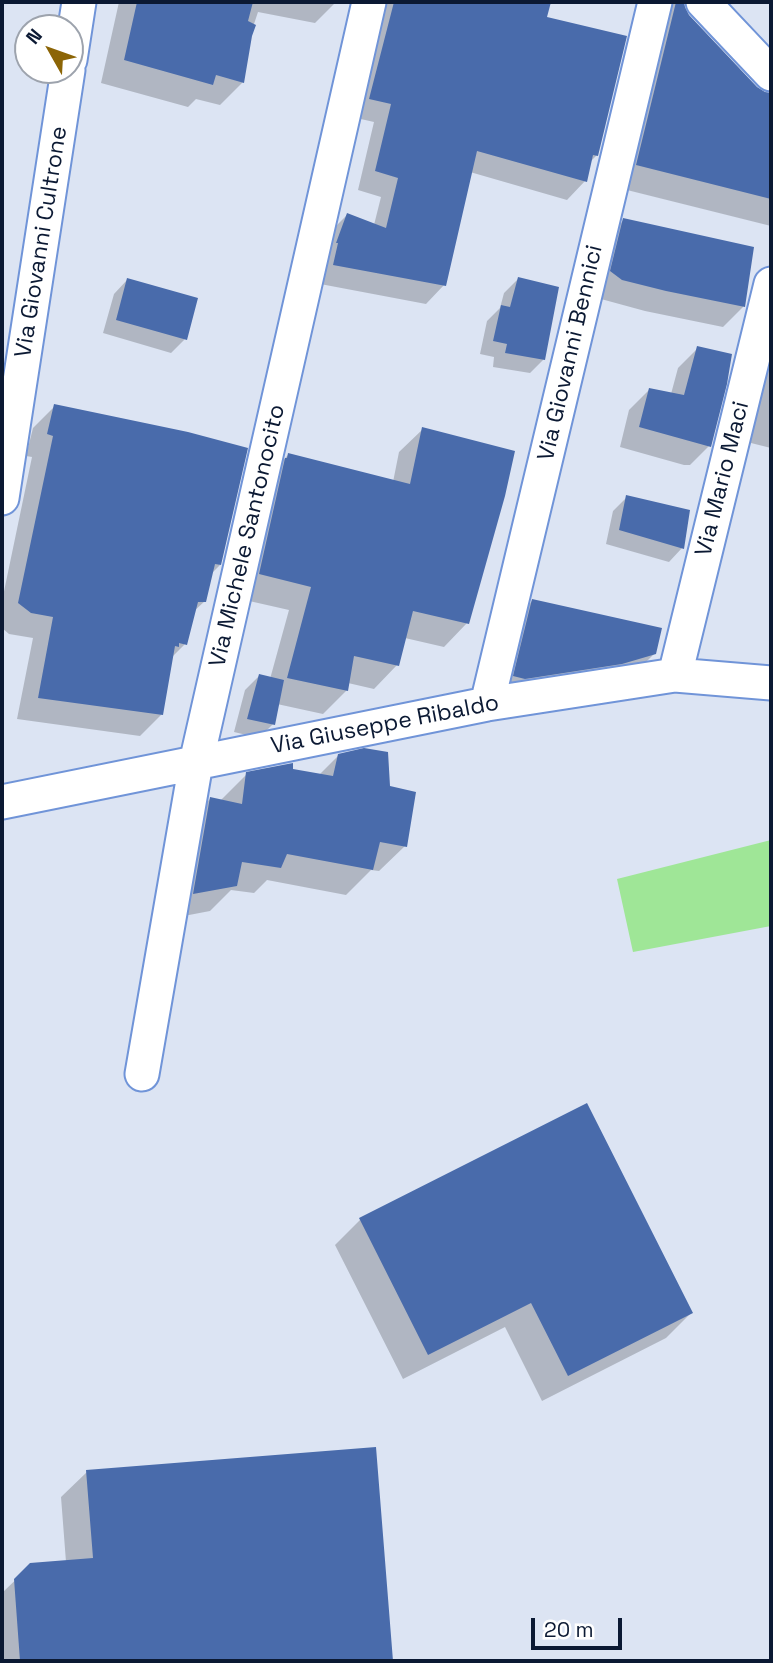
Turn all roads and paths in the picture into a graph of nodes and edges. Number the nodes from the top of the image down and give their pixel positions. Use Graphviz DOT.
graph roads {
  1 [pos="369,2"];
  2 [pos="655,2"];
  3 [pos="703,2"];
  4 [pos="771,74"];
  5 [pos="66,84"];
  6 [pos="771,284"];
  7 [pos="2,498"];
  8 [pos="675,674"];
  9 [pos="771,683"];
  10 [pos="487,704"];
  11 [pos="196,763"];
  12 [pos="2,802"];
  13 [pos="142,1074"];
  1 -- 11 [label="street, Via Michele Santonocito"];
  2 -- 10 [label="street, Via Giovanni Bennici"];
  3 -- 4 [label="street"];
  5 -- 7 [label="street, Via Giovanni Cultrone"];
  6 -- 8 [label="street, Via Mario Maci"];
  8 -- 9 [label="street, Via Giuseppe Ribaldo"];
  8 -- 10 [label="street, Via Giuseppe Ribaldo"];
  10 -- 11 [label="street, Via Giuseppe Ribaldo"];
  11 -- 12 [label="street, Via Giuseppe Ribaldo"];
  11 -- 13 [label="street, Via Michele Santonocito"];
}
